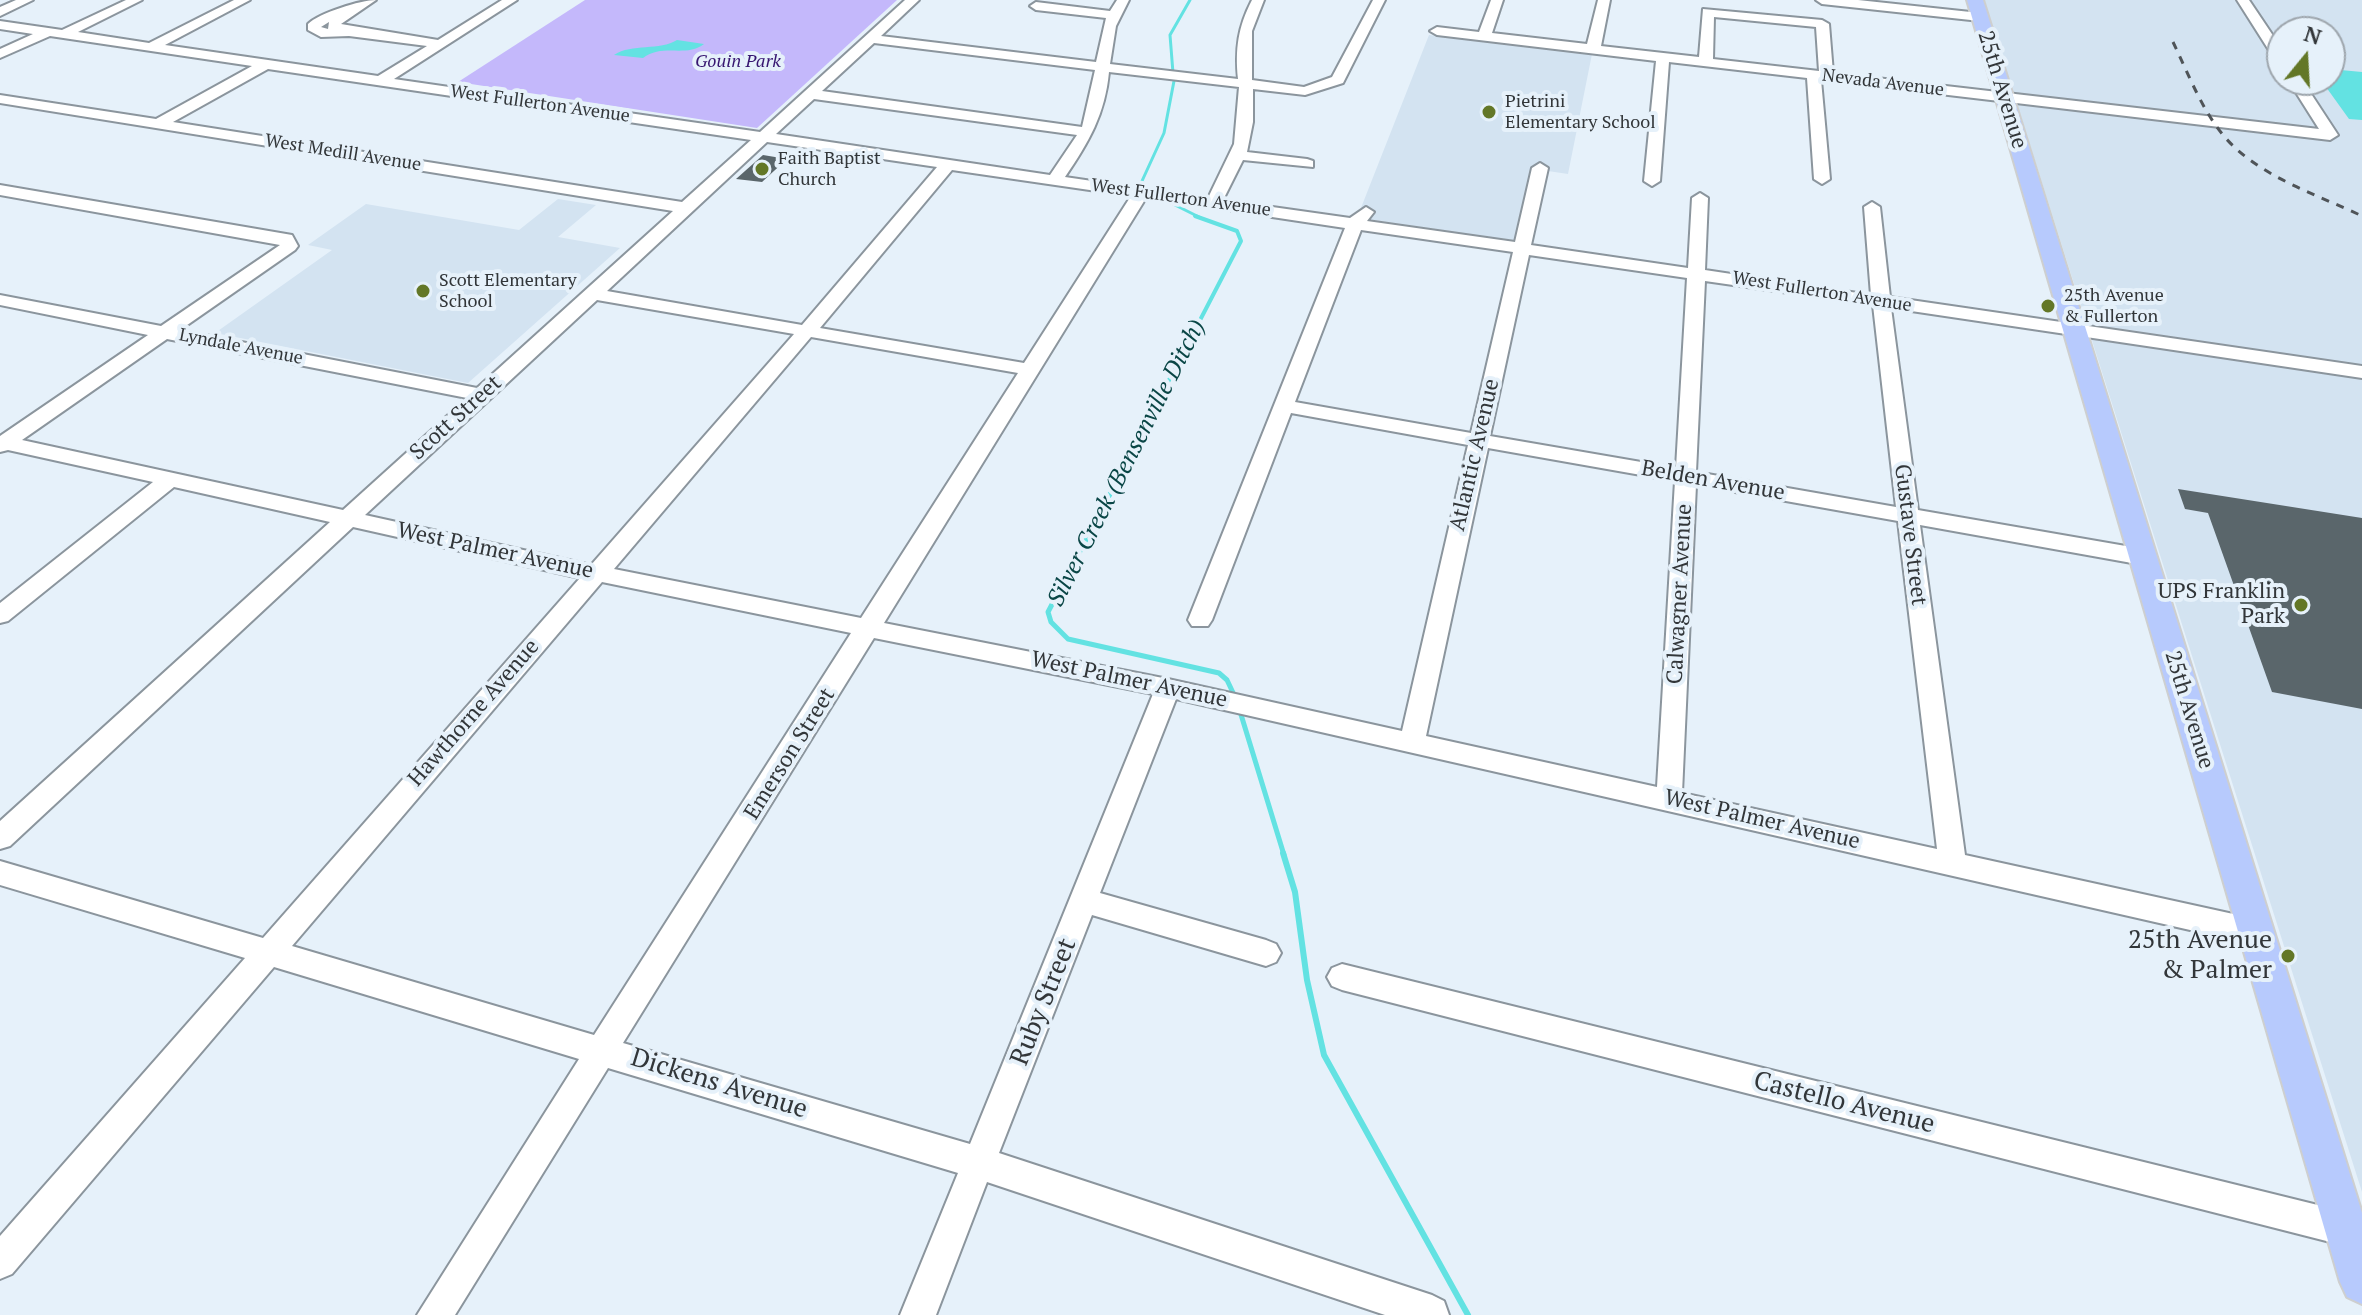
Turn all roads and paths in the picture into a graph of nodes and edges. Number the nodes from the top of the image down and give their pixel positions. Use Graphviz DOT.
graph roads {
  1 [pos="27,0"];
  2 [pos="136,0"];
  3 [pos="244,0"];
  4 [pos="370,0"];
  5 [pos="511,0"];
  6 [pos="913,0"];
  7 [pos="1123,0"];
  8 [pos="1258,0"];
  9 [pos="1379,0"];
  10 [pos="1497,0"];
  11 [pos="1604,0"];
  12 [pos="1762,0"];
  13 [pos="1822,0"];
  14 [pos="2243,0"];
  15 [pos="1893,4"];
  16 [pos="1036,6"];
  17 [pos="1978,9"];
  18 [pos="0,12"];
  19 [pos="342,15"];
  20 [pos="1112,15"];
  21 [pos="1763,18"];
  22 [pos="0,25"];
  23 [pos="1437,31"];
  24 [pos="349,32"];
  25 [pos="46,33"];
  26 [pos="62,35"];
  27 [pos="2266,35"];
  28 [pos="1484,36"];
  29 [pos="870,39"];
  30 [pos="440,44"];
  31 [pos="149,48"];
  32 [pos="1593,49"];
  33 [pos="0,54"];
  34 [pos="1663,57"];
  35 [pos="1706,62"];
  36 [pos="266,64"];
  37 [pos="1100,68"];
  38 [pos="1820,75"];
  39 [pos="380,81"];
  40 [pos="1245,86"];
  41 [pos="810,94"];
  42 [pos="2305,96"];
  43 [pos="2004,97"];
  44 [pos="0,99"];
  45 [pos="159,124"];
  46 [pos="1087,132"];
  47 [pos="764,136"];
  48 [pos="1237,155"];
  49 [pos="948,164"];
  50 [pos="1307,164"];
  51 [pos="1540,168"];
  52 [pos="1055,179"];
  53 [pos="1822,179"];
  54 [pos="1652,181"];
  55 [pos="0,190"];
  56 [pos="1143,192"];
  57 [pos="28,195"];
  58 [pos="1700,198"];
  59 [pos="1213,203"];
  60 [pos="1872,207"];
  61 [pos="687,208"];
  62 [pos="0,211"];
  63 [pos="1361,216"];
  64 [pos="1522,248"];
  65 [pos="1696,273"];
  66 [pos="593,294"];
  67 [pos="0,300"];
  68 [pos="1881,301"];
  69 [pos="2074,330"];
  70 [pos="807,331"];
  71 [pos="164,332"];
  72 [pos="1031,370"];
  73 [pos="2362,372"];
  74 [pos="481,395"];
  75 [pos="1283,406"];
  76 [pos="1478,440"];
  77 [pos="2,444"];
  78 [pos="1686,476"];
  79 [pos="171,479"];
  80 [pos="1907,515"];
  81 [pos="346,518"];
  82 [pos="2143,557"];
  83 [pos="594,573"];
  84 [pos="0,615"];
  85 [pos="1200,620"];
  86 [pos="871,628"];
  87 [pos="1168,688"];
  88 [pos="1412,741"];
  89 [pos="1669,799"];
  90 [pos="0,838"];
  91 [pos="1952,863"];
  92 [pos="0,873"];
  93 [pos="1085,901"];
  94 [pos="2256,932"];
  95 [pos="1266,953"];
  96 [pos="266,954"];
  97 [pos="1342,977"];
  98 [pos="602,1051"];
  99 [pos="979,1163"];
  100 [pos="2346,1229"];
  101 [pos="0,1262"];
  102 [pos="2362,1282"];
  103 [pos="1432,1313"];
  104 [pos="435,1315"];
  105 [pos="918,1315"];
  1 -- 18 [label="street"];
  2 -- 26 [label="street"];
  3 -- 31 [label="street"];
  4 -- 19 [label="street"];
  5 -- 30 [label="street"];
  6 -- 29 [label="street, Scott Street"];
  7 -- 20 [label="street"];
  8 -- 40 [label="street"];
  9 -- 40 [label="street"];
  10 -- 28 [label="street"];
  11 -- 32 [label="street"];
  12 -- 21 [label="street"];
  13 -- 15 [label="street"];
  14 -- 27 [label="street"];
  15 -- 17 [label="street"];
  16 -- 20 [label="street"];
  17 -- 43 [label="main road, 25th Avenue"];
  19 -- 24 [label="street"];
  19 -- 24 [label="street"];
  20 -- 37 [label="street"];
  21 -- 35 [label="street"];
  21 -- 38 [label="street"];
  22 -- 25 [label="street, West Fullerton Avenue"];
  23 -- 28 [label="street, Nevada Avenue"];
  24 -- 30 [label="street"];
  25 -- 26 [label="street, West Fullerton Avenue"];
  25 -- 33 [label="street"];
  26 -- 31 [label="street, West Fullerton Avenue"];
  28 -- 32 [label="street, Nevada Avenue"];
  29 -- 37 [label="street"];
  29 -- 41 [label="street, Scott Street"];
  30 -- 39 [label="street"];
  31 -- 36 [label="street, West Fullerton Avenue"];
  32 -- 34 [label="street, Nevada Avenue"];
  34 -- 35 [label="street, Nevada Avenue"];
  34 -- 54 [label="street"];
  35 -- 38 [label="street, Nevada Avenue"];
  36 -- 39 [label="street, West Fullerton Avenue"];
  36 -- 45 [label="street"];
  37 -- 40 [label="street"];
  37 -- 46 [label="street"];
  38 -- 43 [label="street, Nevada Avenue"];
  38 -- 53 [label="street"];
  39 -- 47 [label="street, West Fullerton Avenue"];
  40 -- 48 [label="street"];
  41 -- 46 [label="street"];
  41 -- 47 [label="street, Scott Street"];
  42 -- 43 [label="street, Nevada Avenue"];
  43 -- 69 [label="main road, 25th Avenue"];
  44 -- 45 [label="street, West Medill Avenue"];
  45 -- 61 [label="street, West Medill Avenue"];
  46 -- 52 [label="street"];
  47 -- 49 [label="street, West Fullerton Avenue"];
  47 -- 61 [label="street, Scott Street"];
  48 -- 50 [label="street"];
  48 -- 59 [label="street"];
  49 -- 52 [label="street, West Fullerton Avenue"];
  49 -- 70 [label="street, Hawthorne Avenue"];
  51 -- 64 [label="street, Atlantic Avenue"];
  52 -- 56 [label="street, West Fullerton Avenue"];
  55 -- 57 [label="street"];
  56 -- 59 [label="street, West Fullerton Avenue"];
  56 -- 72 [label="street, Emerson Street"];
  57 -- 62 [label="street"];
  57 -- 71 [label="street"];
  58 -- 65 [label="street, Calwagner Avenue"];
  59 -- 63 [label="street, West Fullerton Avenue"];
  60 -- 68 [label="street, Gustave Street"];
  61 -- 66 [label="street, Scott Street"];
  63 -- 64 [label="street, West Fullerton Avenue"];
  63 -- 75 [label="street"];
  64 -- 65 [label="street, West Fullerton Avenue"];
  64 -- 76 [label="street, Atlantic Avenue"];
  65 -- 68 [label="street, West Fullerton Avenue"];
  65 -- 78 [label="street, Calwagner Avenue"];
  66 -- 70 [label="street"];
  66 -- 74 [label="street, Scott Street"];
  67 -- 71 [label="street, Lyndale Avenue"];
  68 -- 69 [label="street, West Fullerton Avenue"];
  68 -- 80 [label="street, Gustave Street"];
  69 -- 73 [label="street, West Fullerton Avenue"];
  69 -- 82 [label="main road, 25th Avenue"];
  70 -- 72 [label="street"];
  70 -- 83 [label="street, Hawthorne Avenue"];
  71 -- 74 [label="street, Lyndale Avenue"];
  71 -- 77 [label="street"];
  72 -- 86 [label="street, Emerson Street"];
  74 -- 81 [label="street, Scott Street"];
  75 -- 76 [label="street, Belden Avenue"];
  75 -- 85 [label="street"];
  76 -- 78 [label="street, Belden Avenue"];
  76 -- 88 [label="street, Atlantic Avenue"];
  77 -- 79 [label="street, West Palmer Avenue"];
  78 -- 80 [label="street, Belden Avenue"];
  78 -- 89 [label="street, Calwagner Avenue"];
  79 -- 81 [label="street, West Palmer Avenue"];
  79 -- 84 [label="street"];
  80 -- 82 [label="street, Belden Avenue"];
  80 -- 91 [label="street, Gustave Street"];
  81 -- 83 [label="street, West Palmer Avenue"];
  81 -- 90 [label="street, Scott Street"];
  82 -- 94 [label="main road, 25th Avenue"];
  83 -- 86 [label="street, West Palmer Avenue"];
  83 -- 96 [label="street, Hawthorne Avenue"];
  86 -- 87 [label="street, West Palmer Avenue"];
  86 -- 98 [label="street, Emerson Street"];
  87 -- 88 [label="street, West Palmer Avenue"];
  87 -- 93 [label="street, Ruby Street"];
  88 -- 89 [label="street, West Palmer Avenue"];
  89 -- 91 [label="street, West Palmer Avenue"];
  91 -- 94 [label="street, West Palmer Avenue"];
  92 -- 96 [label="street, Dickens Avenue"];
  93 -- 95 [label="street"];
  93 -- 99 [label="street, Ruby Street"];
  94 -- 100 [label="main road, 25th Avenue"];
  96 -- 98 [label="street, Dickens Avenue"];
  96 -- 101 [label="street, Hawthorne Avenue"];
  97 -- 100 [label="street, Castello Avenue"];
  98 -- 99 [label="street, Dickens Avenue"];
  98 -- 104 [label="street, Emerson Street"];
  99 -- 103 [label="street, Dickens Avenue"];
  99 -- 105 [label="street, Ruby Street"];
  100 -- 102 [label="main road, 25th Avenue"];
}
